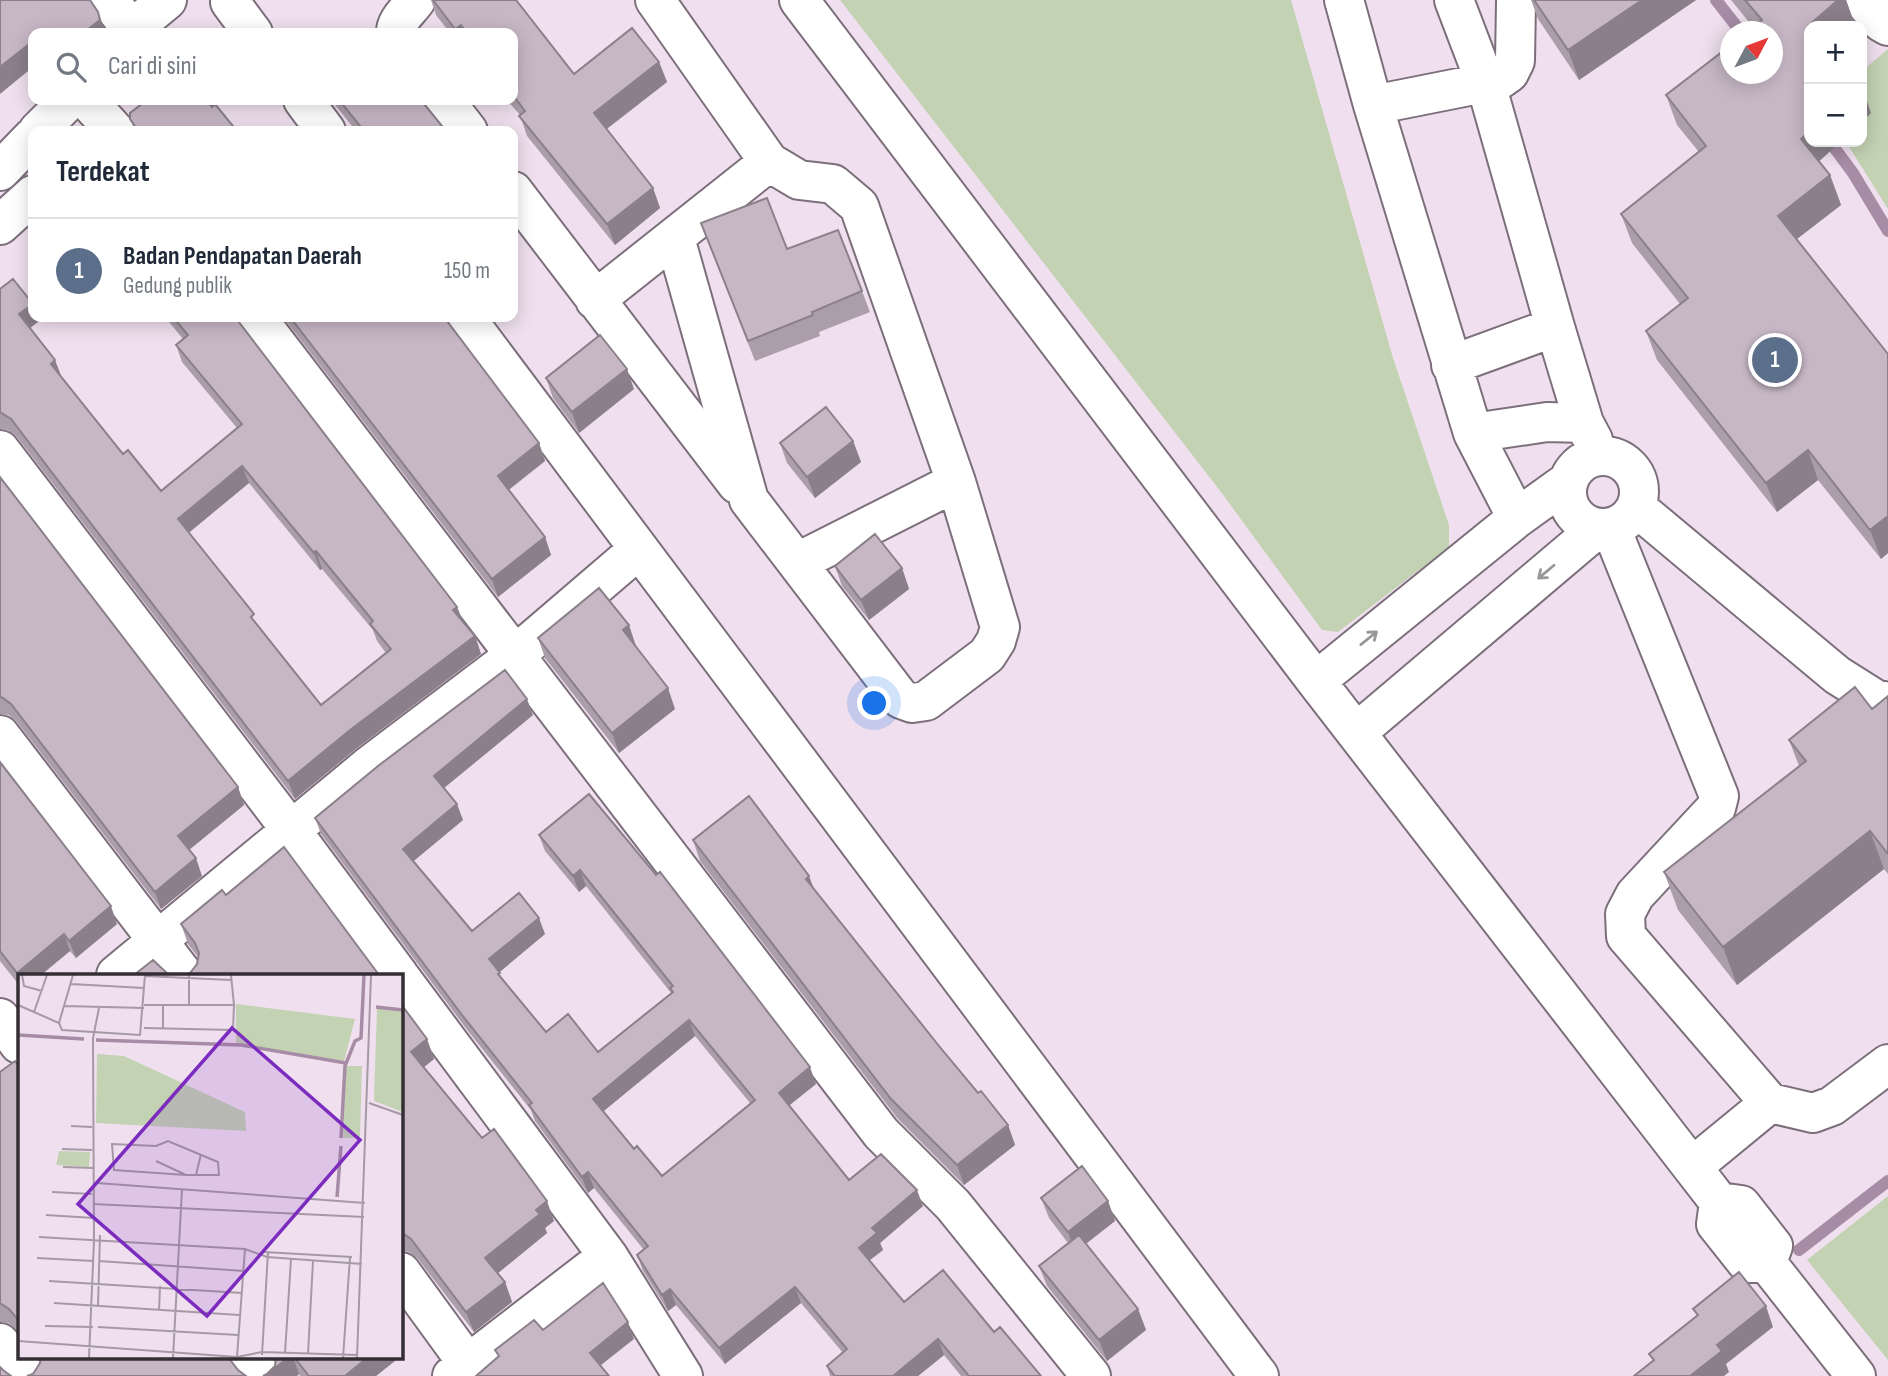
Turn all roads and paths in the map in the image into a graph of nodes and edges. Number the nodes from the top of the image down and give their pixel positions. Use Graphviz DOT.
graph roads {
  1 [pos="167,0"];
  2 [pos="416,0"];
  3 [pos="655,0"];
  4 [pos="799,0"];
  5 [pos="1344,0"];
  6 [pos="1454,0"];
  7 [pos="1519,0"];
  8 [pos="1863,0"];
  9 [pos="230,2"];
  10 [pos="122,21"];
  11 [pos="1888,26"];
  12 [pos="249,28"];
  13 [pos="396,28"];
  14 [pos="1486,84"];
  15 [pos="64,105"];
  16 [pos="92,105"];
  17 [pos="307,105"];
  18 [pos="448,105"];
  19 [pos="1373,105"];
  20 [pos="43,126"];
  21 [pos="110,126"];
  22 [pos="322,126"];
  23 [pos="464,126"];
  24 [pos="28,142"];
  25 [pos="769,162"];
  26 [pos="1,168"];
  27 [pos="518,198"];
  28 [pos="28,200"];
  29 [pos="0,225"];
  30 [pos="675,238"];
  31 [pos="595,300"];
  32 [pos="260,322"];
  33 [pos="469,322"];
  34 [pos="1555,327"];
  35 [pos="1451,365"];
  36 [pos="1474,433"];
  37 [pos="1590,439"];
  38 [pos="0,450"];
  39 [pos="956,482"];
  40 [pos="1567,482"];
  41 [pos="749,500"];
  42 [pos="1517,517"];
  43 [pos="1615,521"];
  44 [pos="639,549"];
  45 [pos="798,562"];
  46 [pos="514,656"];
  47 [pos="1316,681"];
  48 [pos="1888,702"];
  49 [pos="1357,732"];
  50 [pos="0,735"];
  51 [pos="291,830"];
  52 [pos="159,941"];
  53 [pos="117,974"];
  54 [pos="183,974"];
  55 [pos="399,974"];
  56 [pos="402,979"];
  57 [pos="0,1018"];
  58 [pos="18,1043"];
  59 [pos="18,1053"];
  60 [pos="1888,1064"];
  61 [pos="0,1066"];
  62 [pos="1770,1103"];
  63 [pos="1692,1167"];
  64 [pos="608,1256"];
  65 [pos="402,1274"];
  66 [pos="0,1343"];
  67 [pos="249,1358"];
  68 [pos="460,1370"];
  69 [pos="27,1376"];
  70 [pos="262,1376"];
  71 [pos="683,1376"];
  72 [pos="1091,1376"];
  73 [pos="1259,1376"];
  74 [pos="1856,1376"];
  1 -- 10 [label="street"];
  2 -- 13 [label="street"];
  3 -- 25 [label="street"];
  4 -- 47 [label="street"];
  5 -- 19 [label="street"];
  6 -- 14 [label="street"];
  7 -- 14 [label="street"];
  8 -- 11 [label="street"];
  9 -- 12 [label="street"];
  14 -- 19 [label="street"];
  14 -- 34 [label="street"];
  15 -- 20 [label="street"];
  16 -- 21 [label="street"];
  17 -- 22 [label="street"];
  18 -- 23 [label="street"];
  19 -- 35 [label="street"];
  24 -- 26 [label="street"];
  25 -- 30 [label="street"];
  25 -- 39 [label="street"];
  27 -- 31 [label="street"];
  28 -- 29 [label="street"];
  30 -- 31 [label="street"];
  30 -- 41 [label="street"];
  31 -- 41 [label="street"];
  32 -- 46 [label="street"];
  33 -- 44 [label="street"];
  34 -- 35 [label="street"];
  34 -- 37 [label="street"];
  35 -- 36 [label="street"];
  36 -- 37 [label="street"];
  36 -- 42 [label="street"];
  37 -- 40 [label="street"];
  37 -- 43 [label="street"];
  38 -- 51 [label="street"];
  39 -- 45 [label="street"];
  39 -- 45 [label="street"];
  40 -- 42 [label="street"];
  40 -- 43 [label="street"];
  41 -- 45 [label="street"];
  47 -- 42 [label="street, one-way"];
  43 -- 48 [label="street"];
  43 -- 49 [label="street, one-way"];
  43 -- 62 [label="street"];
  44 -- 46 [label="street"];
  44 -- 73 [label="street"];
  46 -- 51 [label="street"];
  46 -- 72 [label="street"];
  47 -- 49 [label="street"];
  49 -- 63 [label="street"];
  50 -- 52 [label="street"];
  51 -- 52 [label="street"];
  51 -- 55 [label="street"];
  52 -- 53 [label="street"];
  52 -- 54 [label="street"];
  56 -- 64 [label="street"];
  57 -- 58 [label="street"];
  59 -- 61 [label="street"];
  60 -- 62 [label="street"];
  62 -- 63 [label="street"];
  63 -- 74 [label="street"];
  64 -- 68 [label="street"];
  64 -- 71 [label="street"];
  65 -- 68 [label="street"];
  66 -- 69 [label="street"];
  67 -- 70 [label="street"];
}
